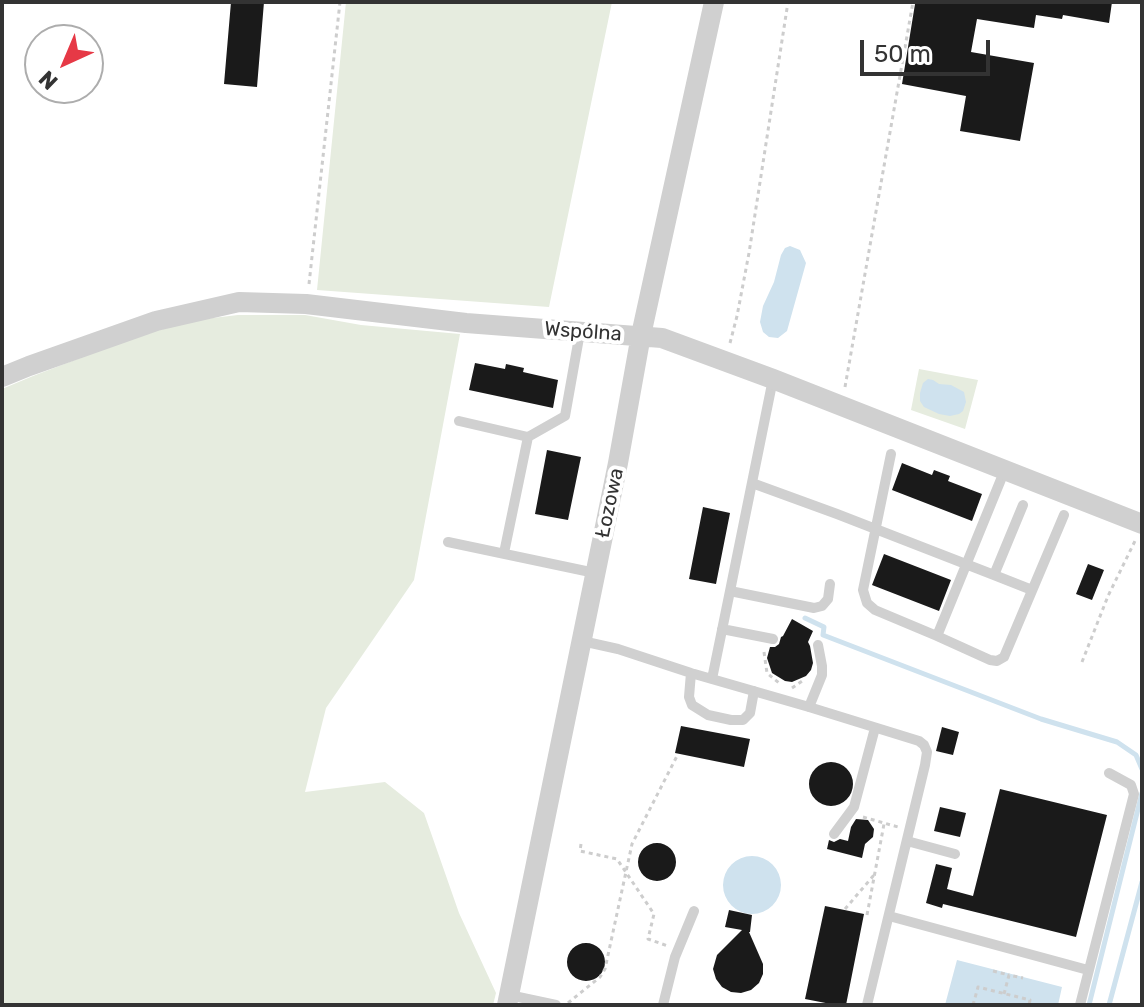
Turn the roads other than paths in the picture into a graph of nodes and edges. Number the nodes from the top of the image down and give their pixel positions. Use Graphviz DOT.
graph roads {
  1 [pos="714,2"];
  2 [pos="580,332"];
  3 [pos="641,335"];
  4 [pos="2,377"];
  5 [pos="773,379"];
  6 [pos="459,421"];
  7 [pos="528,437"];
  8 [pos="891,454"];
  9 [pos="1004,472"];
  10 [pos="752,483"];
  11 [pos="1023,505"];
  12 [pos="1064,515"];
  13 [pos="876,529"];
  14 [pos="1139,532"];
  15 [pos="448,542"];
  16 [pos="504,553"];
  17 [pos="966,565"];
  18 [pos="595,573"];
  19 [pos="994,575"];
  20 [pos="830,584"];
  21 [pos="1032,590"];
  22 [pos="730,591"];
  23 [pos="722,629"];
  24 [pos="937,636"];
  25 [pos="773,639"];
  26 [pos="582,641"];
  27 [pos="818,645"];
  28 [pos="691,673"];
  29 [pos="712,679"];
  30 [pos="754,691"];
  31 [pos="809,707"];
  32 [pos="875,728"];
  33 [pos="1109,773"];
  34 [pos="834,834"];
  35 [pos="908,835"];
  36 [pos="955,854"];
  37 [pos="694,911"];
  38 [pos="889,916"];
  39 [pos="1088,970"];
  40 [pos="508,1000"];
  41 [pos="556,1005"];
  42 [pos="663,1005"];
  43 [pos="867,1005"];
  44 [pos="1080,1005"];
  1 -- 3 [label="street, Łozowa"];
  2 -- 3 [label="street, Wspólna"];
  2 -- 4 [label="street, Wspólna"];
  2 -- 7 [label="lane"];
  3 -- 5 [label="street, Wspólna"];
  3 -- 18 [label="street, Łozowa"];
  5 -- 9 [label="street, Wspólna"];
  5 -- 10 [label="lane"];
  6 -- 7 [label="lane"];
  7 -- 16 [label="lane"];
  8 -- 13 [label="lane"];
  9 -- 14 [label="street, Wspólna"];
  9 -- 17 [label="lane"];
  10 -- 13 [label="lane"];
  10 -- 22 [label="lane"];
  11 -- 19 [label="lane"];
  12 -- 21 [label="lane"];
  13 -- 17 [label="lane"];
  13 -- 24 [label="lane"];
  15 -- 16 [label="lane"];
  16 -- 18 [label="lane"];
  17 -- 19 [label="lane"];
  17 -- 24 [label="lane"];
  18 -- 26 [label="street, Łozowa"];
  19 -- 21 [label="lane"];
  20 -- 22 [label="lane"];
  21 -- 24 [label="lane"];
  22 -- 23 [label="lane"];
  23 -- 25 [label="lane"];
  23 -- 29 [label="lane"];
  26 -- 28 [label="lane"];
  26 -- 40 [label="street, Łozowa"];
  27 -- 31 [label="lane"];
  28 -- 29 [label="lane"];
  28 -- 30 [label="lane"];
  29 -- 30 [label="lane"];
  30 -- 31 [label="lane"];
  31 -- 32 [label="lane"];
  32 -- 34 [label="lane"];
  32 -- 35 [label="lane"];
  33 -- 39 [label="lane"];
  35 -- 36 [label="lane"];
  35 -- 38 [label="lane"];
  37 -- 42 [label="lane"];
  38 -- 39 [label="lane"];
  38 -- 43 [label="lane"];
  39 -- 44 [label="lane"];
  40 -- 41 [label="lane"];
}
